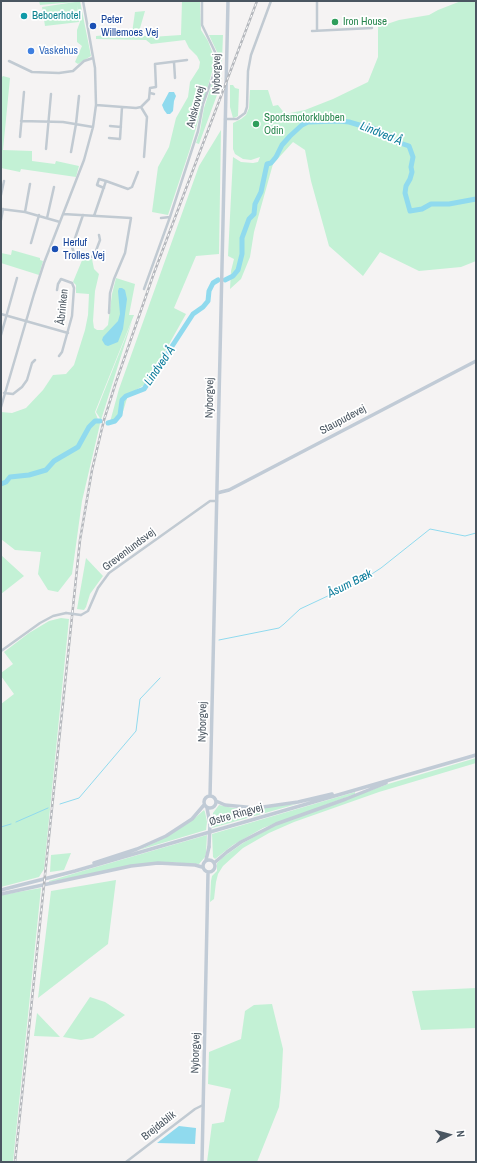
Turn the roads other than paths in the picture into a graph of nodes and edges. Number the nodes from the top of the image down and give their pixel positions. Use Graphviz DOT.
graph roads {
  1 [pos="83,1"];
  2 [pos="202,1"];
  3 [pos="228,1"];
  4 [pos="272,1"];
  5 [pos="317,1"];
  6 [pos="372,28"];
  7 [pos="312,31"];
  8 [pos="317,31"];
  9 [pos="93,58"];
  10 [pos="187,60"];
  11 [pos="9,61"];
  12 [pos="174,62"];
  13 [pos="175,78"];
  14 [pos="24,92"];
  15 [pos="51,94"];
  16 [pos="150,94"];
  17 [pos="154,94"];
  18 [pos="79,96"];
  19 [pos="96,105"];
  20 [pos="141,106"];
  21 [pos="122,107"];
  22 [pos="225,119"];
  23 [pos="21,121"];
  24 [pos="49,121"];
  25 [pos="76,124"];
  26 [pos="110,126"];
  27 [pos="93,127"];
  28 [pos="120,127"];
  29 [pos="20,137"];
  30 [pos="109,138"];
  31 [pos="46,149"];
  32 [pos="71,152"];
  33 [pos="144,157"];
  34 [pos="138,172"];
  35 [pos="4,181"];
  36 [pos="106,181"];
  37 [pos="30,184"];
  38 [pos="54,187"];
  39 [pos="104,188"];
  40 [pos="1,194"];
  41 [pos="2,209"];
  42 [pos="25,212"];
  43 [pos="63,214"];
  44 [pos="39,215"];
  45 [pos="83,215"];
  46 [pos="94,216"];
  47 [pos="170,217"];
  48 [pos="47,218"];
  49 [pos="160,218"];
  50 [pos="1,220"];
  51 [pos="60,222"];
  52 [pos="99,235"];
  53 [pos="31,243"];
  54 [pos="17,278"];
  55 [pos="144,289"];
  56 [pos="57,290"];
  57 [pos="109,313"];
  58 [pos="1,314"];
  59 [pos="6,315"];
  60 [pos="26,320"];
  61 [pos="68,333"];
  62 [pos="1,335"];
  63 [pos="59,356"];
  64 [pos="35,360"];
  65 [pos="476,361"];
  66 [pos="4,393"];
  67 [pos="1,407"];
  68 [pos="217,493"];
  69 [pos="217,501"];
  70 [pos="1,651"];
  71 [pos="476,755"];
  72 [pos="403,776"];
  73 [pos="349,791"];
  74 [pos="210,796"];
  75 [pos="216,801"];
  76 [pos="206,806"];
  77 [pos="213,808"];
  78 [pos="210,824"];
  79 [pos="209,847"];
  80 [pos="206,860"];
  81 [pos="213,862"];
  82 [pos="202,867"];
  83 [pos="75,871"];
  84 [pos="208,873"];
  85 [pos="1,890"];
  86 [pos="1,894"];
  87 [pos="203,1105"];
  88 [pos="126,1162"];
  89 [pos="202,1162"];
  1 -- 9 [label="street"];
  2 -- 47 [label="street, Avlskovvej"];
  3 -- 22 [label="main road, Nyborgvej"];
  4 -- 22 [label="street"];
  5 -- 8 [label="street"];
  6 -- 8 [label="street"];
  7 -- 8 [label="street"];
  9 -- 11 [label="street"];
  9 -- 19 [label="street"];
  10 -- 12 [label="street"];
  12 -- 13 [label="street"];
  12 -- 16 [label="street"];
  14 -- 23 [label="street"];
  15 -- 24 [label="street"];
  16 -- 17 [label="street"];
  16 -- 20 [label="street"];
  18 -- 25 [label="street"];
  19 -- 21 [label="street"];
  19 -- 27 [label="street"];
  20 -- 21 [label="street"];
  20 -- 33 [label="street"];
  21 -- 28 [label="street"];
  22 -- 68 [label="main road, Nyborgvej"];
  23 -- 24 [label="street"];
  23 -- 29 [label="street"];
  24 -- 25 [label="street"];
  24 -- 31 [label="street"];
  25 -- 27 [label="street"];
  25 -- 32 [label="street"];
  26 -- 28 [label="street"];
  27 -- 43 [label="street"];
  28 -- 30 [label="street"];
  34 -- 36 [label="street"];
  35 -- 40 [label="street"];
  36 -- 39 [label="street"];
  36 -- 39 [label="street"];
  37 -- 42 [label="street"];
  38 -- 48 [label="street"];
  39 -- 46 [label="street"];
  41 -- 42 [label="street"];
  41 -- 50 [label="street"];
  42 -- 44 [label="street"];
  43 -- 45 [label="street"];
  43 -- 51 [label="street"];
  44 -- 48 [label="street"];
  44 -- 53 [label="street"];
  45 -- 46 [label="street"];
  45 -- 52 [label="street"];
  46 -- 57 [label="street"];
  47 -- 49 [label="street"];
  47 -- 55 [label="street, Avlskovvej"];
  48 -- 51 [label="street"];
  51 -- 60 [label="street"];
  54 -- 59 [label="street"];
  56 -- 61 [label="street, Åbrinken"];
  58 -- 59 [label="street"];
  59 -- 60 [label="street"];
  59 -- 62 [label="street"];
  60 -- 61 [label="street, Åbrinken"];
  60 -- 66 [label="street"];
  61 -- 63 [label="street, Åbrinken"];
  64 -- 66 [label="street"];
  65 -- 68 [label="main road, Staupudevej"];
  66 -- 67 [label="street"];
  68 -- 69 [label="main road, Nyborgvej"];
  69 -- 70 [label="street, Grevenlundsvej, bridge"];
  69 -- 74 [label="main road, Nyborgvej"];
  71 -- 72 [label="main road, Østre Ringvej"];
  72 -- 73 [label="main road, Østre Ringvej"];
  72 -- 81 [label="main road"];
  73 -- 75 [label="main road"];
  73 -- 83 [label="main road, Østre Ringvej"];
  74 -- 75 [label="main road"];
  74 -- 76 [label="main road"];
  75 -- 77 [label="main road"];
  76 -- 77 [label="main road"];
  76 -- 78 [label="main road"];
  76 -- 83 [label="main road"];
  77 -- 78 [label="main road"];
  78 -- 79 [label="main road, bridge"];
  79 -- 80 [label="main road"];
  79 -- 81 [label="main road"];
  80 -- 81 [label="main road"];
  80 -- 82 [label="main road"];
  81 -- 84 [label="main road"];
  82 -- 84 [label="main road"];
  82 -- 86 [label="main road"];
  83 -- 85 [label="main road, Østre Ringvej"];
  84 -- 87 [label="main road, Nyborgvej"];
  87 -- 88 [label="street, Brejdablik"];
  87 -- 89 [label="main road, Nyborgvej"];
}
